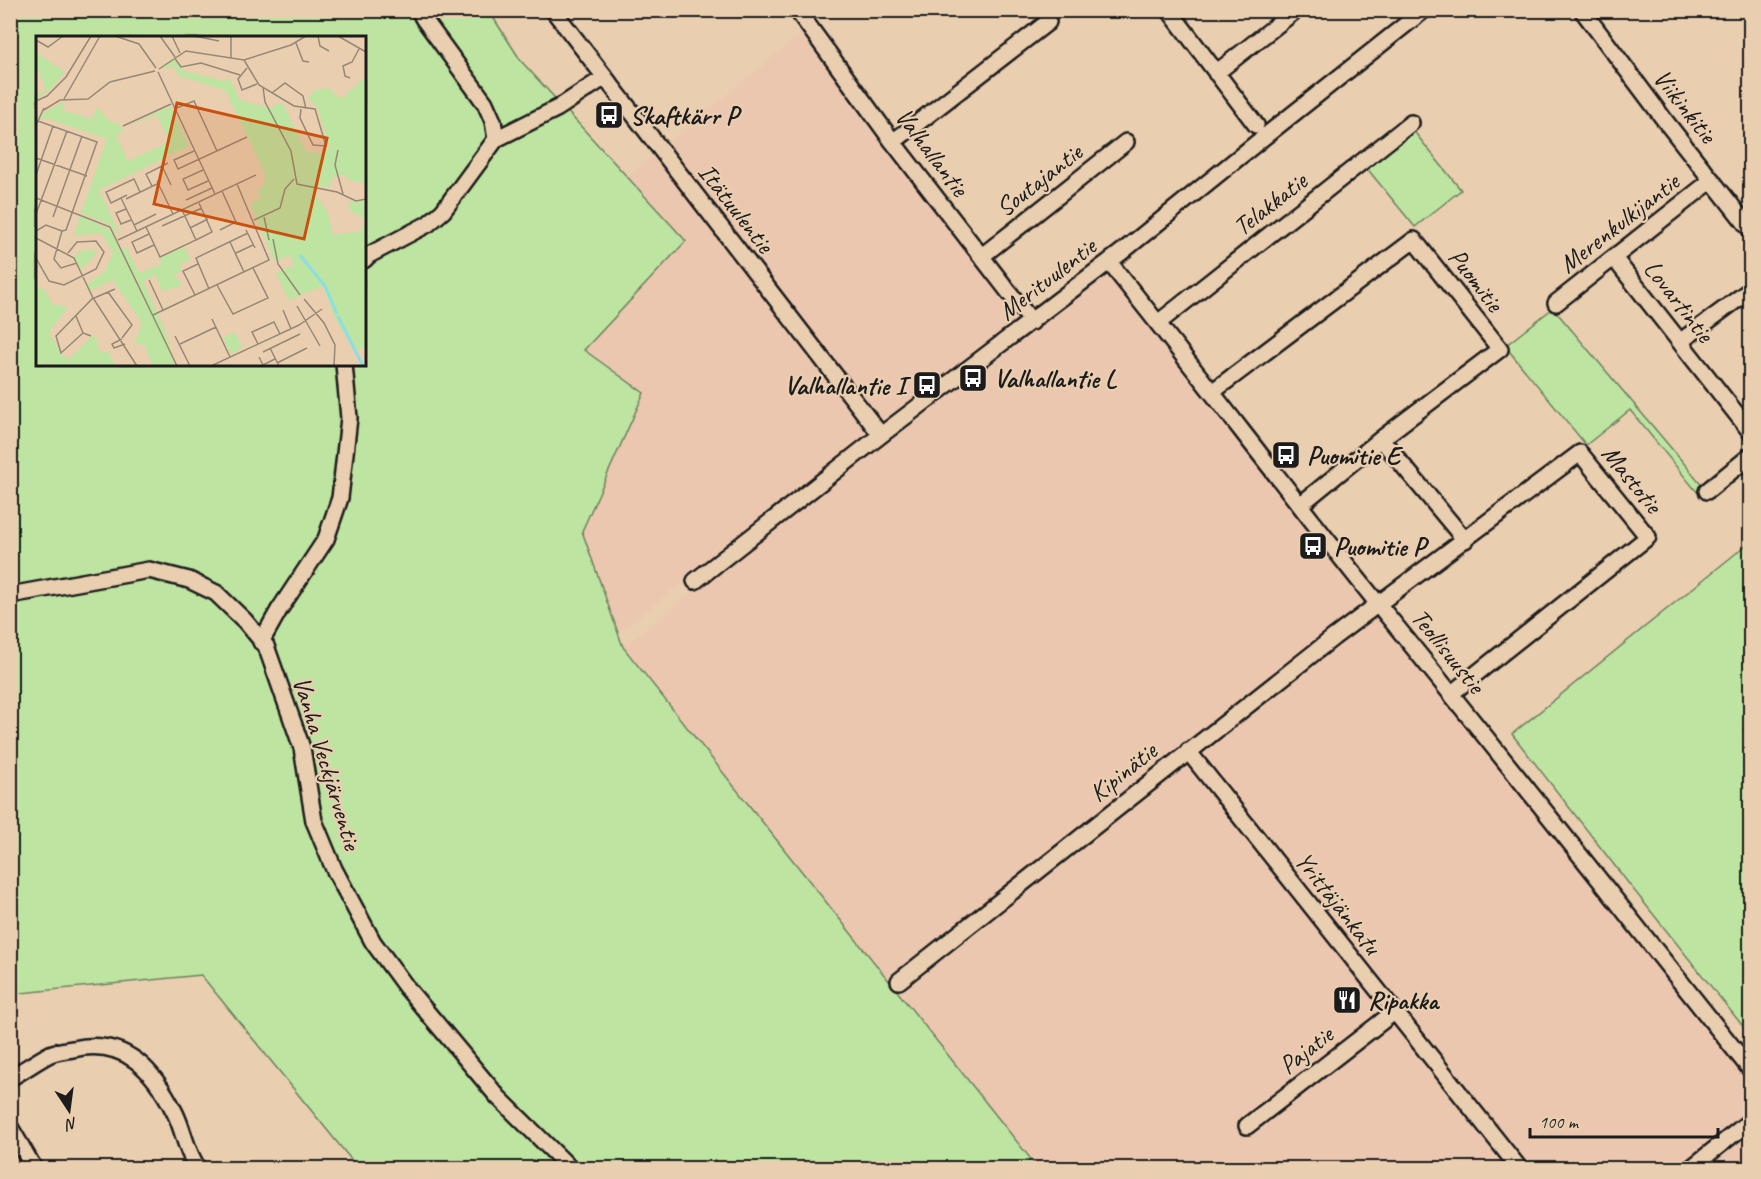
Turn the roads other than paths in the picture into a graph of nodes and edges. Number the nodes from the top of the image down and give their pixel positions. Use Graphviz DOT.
graph roads {
  1 [pos="419,10"];
  2 [pos="553,10"];
  3 [pos="797,10"];
  4 [pos="1169,10"];
  5 [pos="1296,10"];
  6 [pos="1424,10"];
  7 [pos="1582,10"];
  8 [pos="1048,22"];
  9 [pos="1216,73"];
  10 [pos="604,77"];
  11 [pos="1411,123"];
  12 [pos="1256,125"];
  13 [pos="496,139"];
  14 [pos="893,142"];
  15 [pos="1126,142"];
  16 [pos="1712,180"];
  17 [pos="1750,229"];
  18 [pos="982,256"];
  19 [pos="366,258"];
  20 [pos="1614,258"];
  21 [pos="1109,262"];
  22 [pos="1750,290"];
  23 [pos="1556,303"];
  24 [pos="1032,322"];
  25 [pos="1158,323"];
  26 [pos="1681,341"];
  27 [pos="344,366"];
  28 [pos="1212,392"];
  29 [pos="1750,431"];
  30 [pos="881,435"];
  31 [pos="1381,439"];
  32 [pos="1750,456"];
  33 [pos="1707,490"];
  34 [pos="1300,505"];
  35 [pos="1465,540"];
  36 [pos="694,581"];
  37 [pos="10,595"];
  38 [pos="1379,605"];
  39 [pos="261,642"];
  40 [pos="1452,693"];
  41 [pos="1188,751"];
  42 [pos="899,981"];
  43 [pos="1394,1012"];
  44 [pos="1750,1069"];
  45 [pos="10,1078"];
  46 [pos="1750,1121"];
  47 [pos="1247,1126"];
  48 [pos="10,1127"];
  49 [pos="34,1168"];
  50 [pos="198,1168"];
  51 [pos="570,1168"];
  52 [pos="1519,1168"];
  53 [pos="1691,1168"];
  1 -- 13 [label="street"];
  2 -- 10 [label="street, Itätuulentie"];
  3 -- 14 [label="street, Valhallantie"];
  4 -- 9 [label="street"];
  5 -- 9 [label="street"];
  6 -- 21 [label="street, Merituulentie"];
  7 -- 16 [label="street, Viikinkitie"];
  8 -- 14 [label="street"];
  9 -- 12 [label="street"];
  10 -- 13 [label="street"];
  10 -- 30 [label="street, Itätuulentie"];
  11 -- 25 [label="street, Telakkatie"];
  13 -- 19 [label="street"];
  14 -- 18 [label="street, Valhallantie"];
  15 -- 18 [label="street, Soutajantie"];
  16 -- 17 [label="street, Viikinkitie"];
  16 -- 20 [label="street, Merenkulkijantie"];
  18 -- 24 [label="street, Valhallantie"];
  20 -- 23 [label="street, Merenkulkijantie"];
  20 -- 26 [label="street, Lovartintie"];
  21 -- 24 [label="street, Merituulentie"];
  21 -- 25 [label="street, Teollisuustie"];
  22 -- 26 [label="street"];
  24 -- 30 [label="street, Merituulentie"];
  25 -- 28 [label="street, Teollisuustie"];
  26 -- 29 [label="street, Lovartintie"];
  27 -- 39 [label="street"];
  28 -- 31 [label="street, Puomitie"];
  28 -- 34 [label="street, Teollisuustie"];
  30 -- 36 [label="street, Merituulentie"];
  31 -- 34 [label="street, Puomitie"];
  31 -- 35 [label="street"];
  32 -- 33 [label="street"];
  34 -- 38 [label="street, Teollisuustie"];
  35 -- 38 [label="street, Mastotie"];
  35 -- 40 [label="street, Mastotie"];
  37 -- 39 [label="street, Vanha Veckjärventie"];
  38 -- 40 [label="street, Teollisuustie"];
  38 -- 41 [label="street, Kipinätie"];
  39 -- 51 [label="street, Vanha Veckjärventie"];
  40 -- 44 [label="street, Teollisuustie"];
  41 -- 42 [label="street, Kipinätie"];
  41 -- 43 [label="street, Yrittäjänkatu"];
  43 -- 47 [label="street, Pajatie"];
  43 -- 52 [label="street, Yrittäjänkatu"];
  45 -- 50 [label="street"];
  46 -- 53 [label="street"];
  48 -- 49 [label="street"];
}
